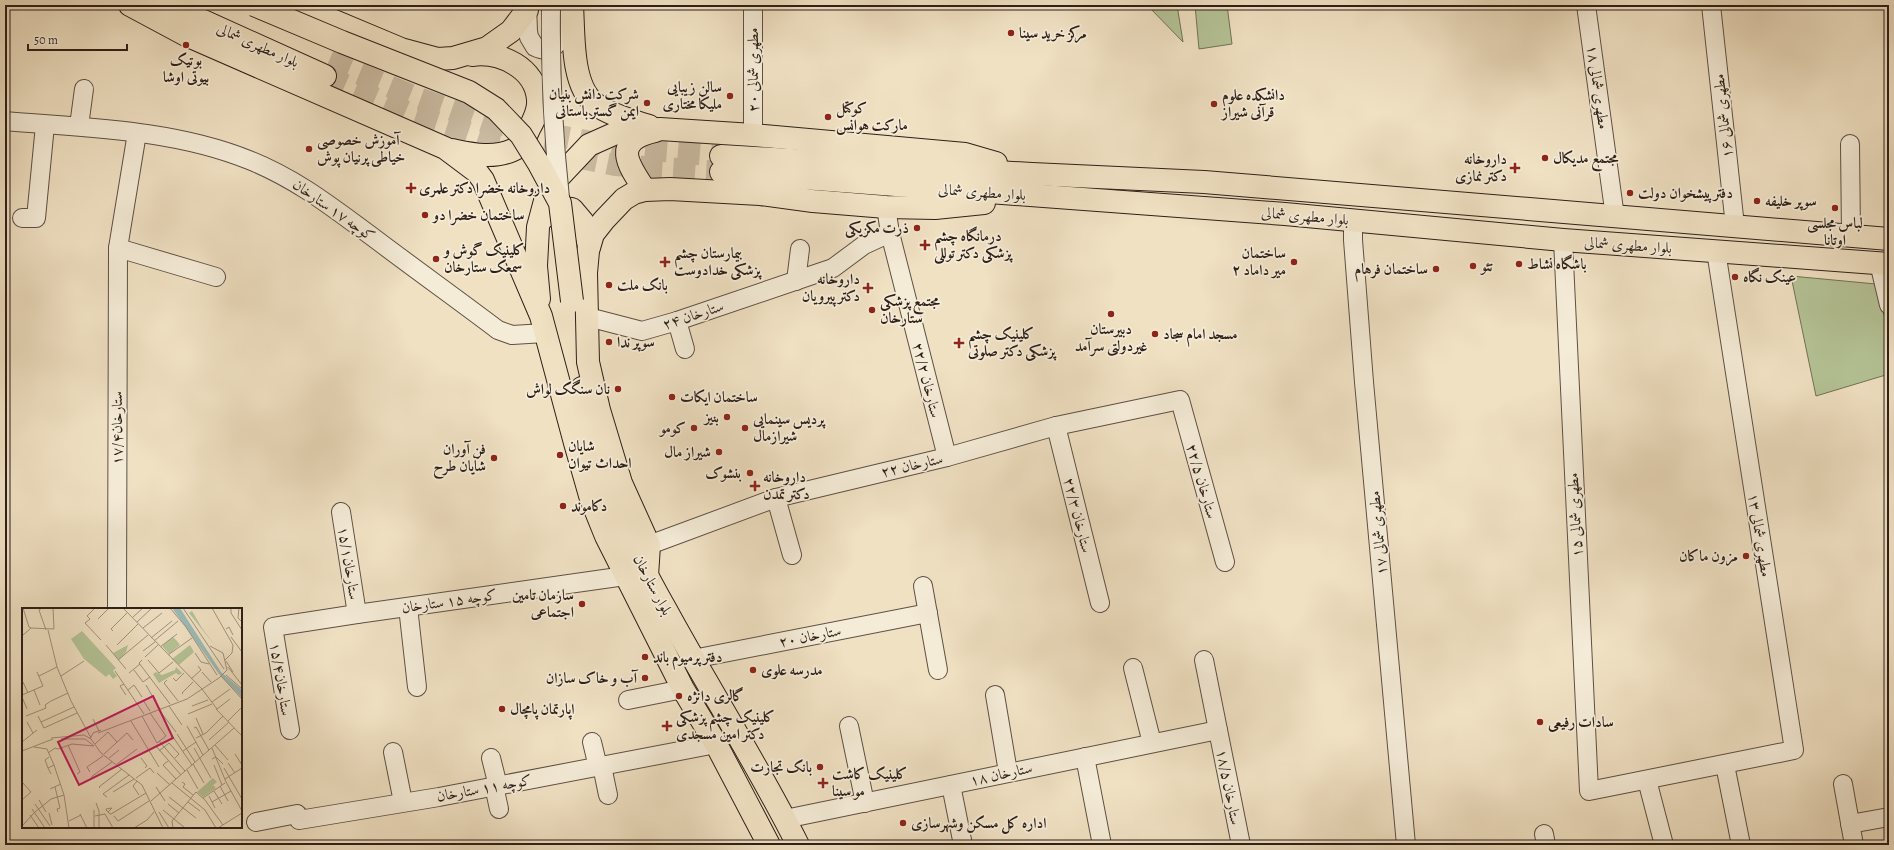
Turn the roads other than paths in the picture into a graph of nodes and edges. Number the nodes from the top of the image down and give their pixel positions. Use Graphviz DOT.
graph roads {
  1 [pos="130,5"];
  2 [pos="168,5"];
  3 [pos="203,5"];
  4 [pos="254,5"];
  5 [pos="296,5"];
  6 [pos="565,5"];
  7 [pos="753,5"];
  8 [pos="1586,5"];
  9 [pos="1712,5"];
  10 [pos="527,8"];
  11 [pos="453,58"];
  12 [pos="84,89"];
  13 [pos="536,114"];
  14 [pos="5,121"];
  15 [pos="45,125"];
  16 [pos="79,126"];
  17 [pos="660,129"];
  18 [pos="137,133"];
  19 [pos="752,135"];
  20 [pos="1850,144"];
  21 [pos="445,148"];
  22 [pos="1032,174"];
  23 [pos="645,190"];
  24 [pos="1030,196"];
  25 [pos="560,202"];
  26 [pos="886,207"];
  27 [pos="1615,217"];
  28 [pos="22,218"];
  29 [pos="1353,220"];
  30 [pos="1734,226"];
  31 [pos="890,233"];
  32 [pos="538,235"];
  33 [pos="1851,235"];
  34 [pos="1889,239"];
  35 [pos="1563,240"];
  36 [pos="589,246"];
  37 [pos="118,248"];
  38 [pos="800,249"];
  39 [pos="1716,251"];
  40 [pos="1884,264"];
  41 [pos="216,277"];
  42 [pos="796,281"];
  43 [pos="1889,305"];
  44 [pos="588,317"];
  45 [pos="677,321"];
  46 [pos="543,325"];
  47 [pos="685,349"];
  48 [pos="1180,400"];
  49 [pos="1056,426"];
  50 [pos="947,457"];
  51 [pos="776,498"];
  52 [pos="341,512"];
  53 [pos="649,546"];
  54 [pos="792,555"];
  55 [pos="1225,562"];
  56 [pos="625,576"];
  57 [pos="647,576"];
  58 [pos="923,586"];
  59 [pos="1100,603"];
  60 [pos="408,607"];
  61 [pos="117,608"];
  62 [pos="928,613"];
  63 [pos="357,614"];
  64 [pos="273,627"];
  65 [pos="693,660"];
  66 [pos="1204,660"];
  67 [pos="1134,668"];
  68 [pos="938,670"];
  69 [pos="417,687"];
  70 [pos="683,689"];
  71 [pos="995,695"];
  72 [pos="628,700"];
  73 [pos="849,726"];
  74 [pos="290,730"];
  75 [pos="1218,730"];
  76 [pos="592,742"];
  77 [pos="1152,743"];
  78 [pos="716,744"];
  79 [pos="393,752"];
  80 [pos="1085,757"];
  81 [pos="491,758"];
  82 [pos="1725,765"];
  83 [pos="600,767"];
  84 [pos="1008,772"];
  85 [pos="1647,780"];
  86 [pos="1843,784"];
  87 [pos="952,785"];
  88 [pos="496,786"];
  89 [pos="608,795"];
  90 [pos="403,802"];
  91 [pos="865,803"];
  92 [pos="499,809"];
  93 [pos="1889,817"];
  94 [pos="785,819"];
  95 [pos="256,822"];
  96 [pos="1850,824"];
  97 [pos="769,845"];
  98 [pos="798,845"];
  99 [pos="963,845"];
  100 [pos="1102,845"];
  101 [pos="1241,845"];
  102 [pos="1406,845"];
  103 [pos="1664,845"];
  104 [pos="1741,845"];
  105 [pos="1854,845"];
  1 -- 21 [label="main road"];
  2 -- 3 [label="main road, بلوار مطهرى شمالى"];
  4 -- 25 [label="main road, bridge"];
  5 -- 11 [label="main road"];
  6 -- 10 [label="street"];
  6 -- 13 [label="main road"];
  6 -- 17 [label="main road"];
  6 -- 25 [label="street, bridge"];
  7 -- 19 [label="street, ۲۰ مطهری شمالی"];
  8 -- 27 [label="street, ۱۸ مطهری شمالی"];
  9 -- 30 [label="street, ۱۶ مطهری شمالی"];
  10 -- 11 [label="main road"];
  11 -- 13 [label="main road"];
  12 -- 16 [label="street"];
  13 -- 21 [label="main road"];
  14 -- 15 [label="street, کوچه ۱۷ ستارخان"];
  15 -- 16 [label="street, کوچه ۱۷ ستارخان"];
  15 -- 28 [label="street"];
  16 -- 18 [label="street, کوچه ۱۷ ستارخان"];
  17 -- 19 [label="main road"];
  17 -- 23 [label="main road"];
  17 -- 32 [label="main road"];
  18 -- 37 [label="street, ستارخان۱۷/۴"];
  18 -- 46 [label="street, کوچه ۱۷ ستارخان"];
  19 -- 22 [label="main road"];
  20 -- 33 [label="street"];
  21 -- 46 [label="main road"];
  22 -- 24 [label="main road, بلوار مطهرى شمالى"];
  22 -- 27 [label="main road, بلوار مطهرى شمالى"];
  23 -- 26 [label="main road"];
  23 -- 36 [label="main road"];
  24 -- 26 [label="main road"];
  24 -- 29 [label="main road, بلوار مطهرى شمالى"];
  25 -- 57 [label="main road, بلوار ستارخان, bridge"];
  26 -- 31 [label="street, ۲۲/۲ ستارخان"];
  27 -- 30 [label="main road, بلوار مطهرى شمالى"];
  29 -- 35 [label="main road, بلوار مطهرى شمالى"];
  29 -- 102 [label="street, ۱۷ مطهری شمالی"];
  30 -- 33 [label="main road, بلوار مطهرى شمالى"];
  31 -- 42 [label="street, ۲۴ ستارخان"];
  31 -- 50 [label="street, ۲۲/۲ ستارخان"];
  32 -- 36 [label="main road"];
  32 -- 46 [label="main road"];
  33 -- 34 [label="main road, بلوار مطهرى شمالى"];
  35 -- 39 [label="main road, بلوار مطهرى شمالى"];
  35 -- 85 [label="street, ۱۵ مطهری شمالی"];
  36 -- 44 [label="main road"];
  37 -- 41 [label="street"];
  37 -- 61 [label="street, ستارخان۱۷/۴"];
  38 -- 42 [label="street"];
  39 -- 40 [label="main road, بلوار مطهرى شمالى"];
  39 -- 82 [label="street, ۱۳ مطهری شمالی"];
  40 -- 43 [label="street"];
  42 -- 45 [label="street, ۲۴ ستارخان"];
  44 -- 45 [label="street, ۲۴ ستارخان"];
  44 -- 53 [label="main road"];
  45 -- 47 [label="street"];
  46 -- 56 [label="main road, بلوار ستارخان"];
  48 -- 49 [label="street, ۲۲ ستارخان"];
  48 -- 55 [label="street, ۲۲/۵ ستارخان"];
  49 -- 50 [label="street, ۲۲ ستارخان"];
  49 -- 59 [label="street, ۲۲/۳ ستارخان"];
  50 -- 51 [label="street, ۲۲ ستارخان"];
  51 -- 53 [label="street, ۲۲ ستارخان"];
  51 -- 54 [label="street"];
  52 -- 63 [label="street, ستارخان۱۵/۱"];
  53 -- 57 [label="main road"];
  56 -- 60 [label="street, کوچه ۱۵ ستارخان"];
  56 -- 70 [label="main road, بلوار ستارخان"];
  57 -- 65 [label="main road, بلوار ستارخان"];
  58 -- 62 [label="street"];
  60 -- 63 [label="street, کوچه ۱۵ ستارخان"];
  60 -- 69 [label="street"];
  62 -- 65 [label="street, ۲۰ ستارخان"];
  62 -- 68 [label="street"];
  63 -- 64 [label="street, کوچه ۱۵ ستارخان"];
  64 -- 74 [label="street, ستارخان۱۵/۴"];
  65 -- 94 [label="main road, بلوار ستارخان"];
  66 -- 75 [label="street, ۱۸/۵ ستارخان"];
  67 -- 77 [label="street"];
  70 -- 72 [label="street"];
  70 -- 78 [label="main road, بلوار ستارخان"];
  71 -- 84 [label="street"];
  73 -- 91 [label="street"];
  75 -- 77 [label="street, ۱۸ ستارخان"];
  75 -- 101 [label="street, ۱۸/۵ ستارخان"];
  76 -- 83 [label="street"];
  77 -- 80 [label="street, ۱۸ ستارخان"];
  78 -- 83 [label="street, کوچه ۱۱ ستارخان"];
  78 -- 97 [label="main road, بلوار ستارخان"];
  79 -- 90 [label="street"];
  80 -- 84 [label="street, ۱۸ ستارخان"];
  80 -- 100 [label="street"];
  81 -- 88 [label="street"];
  82 -- 85 [label="street"];
  82 -- 104 [label="street"];
  83 -- 88 [label="street, کوچه ۱۱ ستارخان"];
  83 -- 89 [label="street"];
  84 -- 87 [label="street, ۱۸ ستارخان"];
  85 -- 103 [label="street"];
  86 -- 96 [label="street"];
  87 -- 91 [label="street, ۱۸ ستارخان"];
  87 -- 99 [label="street"];
  88 -- 90 [label="street, کوچه ۱۱ ستارخان"];
  88 -- 92 [label="street"];
  90 -- 95 [label="street, کوچه ۱۱ ستارخان"];
  91 -- 94 [label="street, ۱۸ ستارخان"];
  93 -- 96 [label="street"];
  94 -- 98 [label="main road, بلوار ستارخان"];
  96 -- 105 [label="street"];
}
